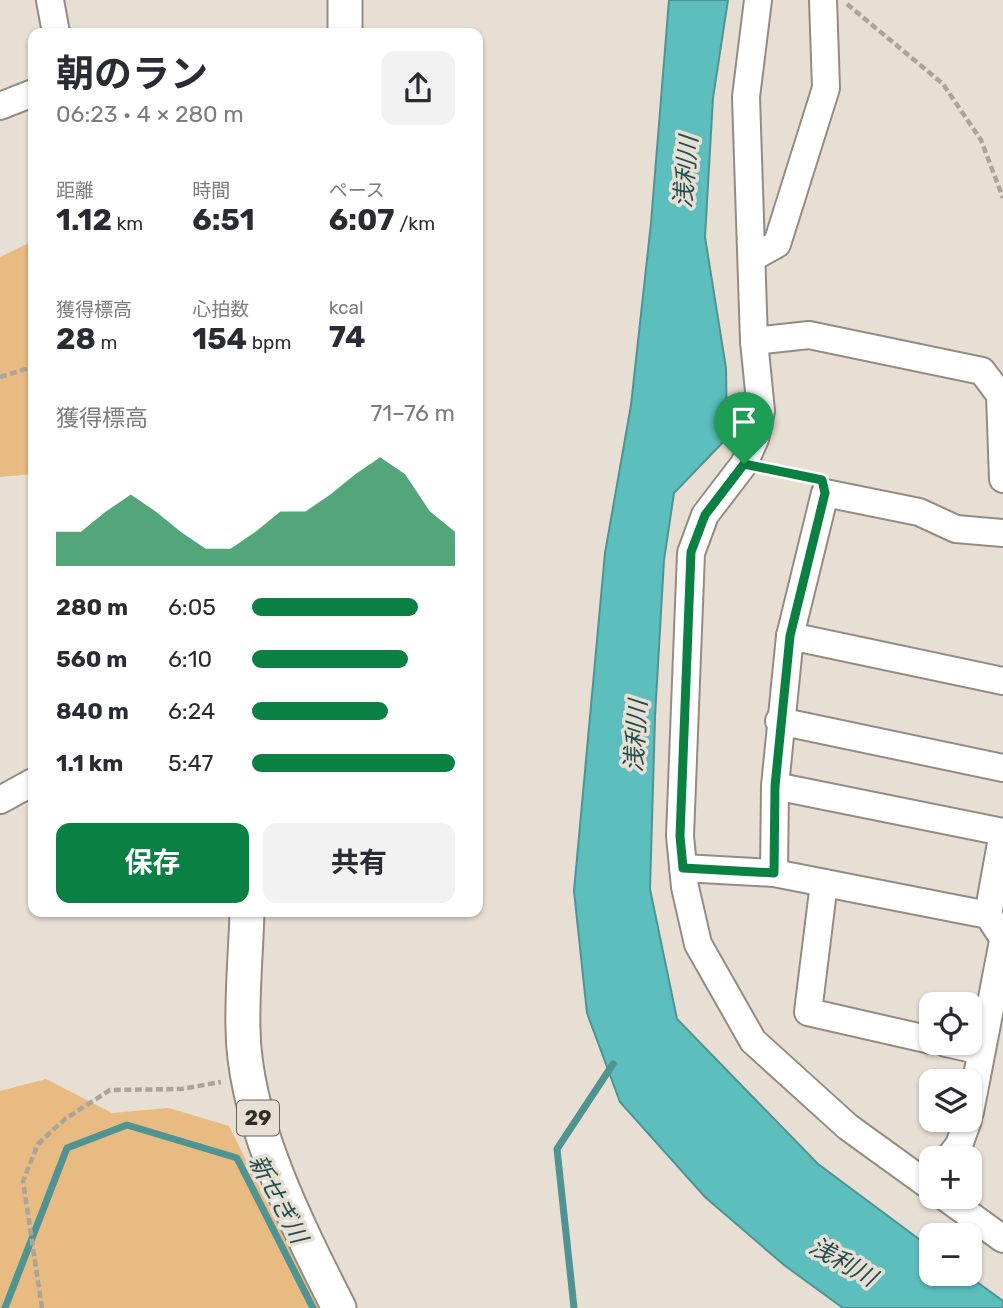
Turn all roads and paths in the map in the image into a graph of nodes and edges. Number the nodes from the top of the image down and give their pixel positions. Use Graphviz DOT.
graph roads {
  1 [pos="50,0"];
  2 [pos="345,0"];
  3 [pos="758,0"];
  4 [pos="823,0"];
  5 [pos="843,0"];
  6 [pos="55,28"];
  7 [pos="345,28"];
  8 [pos="28,95"];
  9 [pos="0,106"];
  10 [pos="1003,198"];
  11 [pos="752,258"];
  12 [pos="754,341"];
  13 [pos="28,369"];
  14 [pos="0,377"];
  15 [pos="744,464"];
  16 [pos="1003,480"];
  17 [pos="825,493"];
  18 [pos="1003,533"];
  19 [pos="790,636"];
  20 [pos="1003,681"];
  21 [pos="779,721"];
  22 [pos="1003,768"];
  23 [pos="28,785"];
  24 [pos="775,786"];
  25 [pos="0,800"];
  26 [pos="1003,832"];
  27 [pos="683,868"];
  28 [pos="774,873"];
  29 [pos="824,883"];
  30 [pos="988,915"];
  31 [pos="247,917"];
  32 [pos="1003,939"];
  33 [pos="919,1037"];
  34 [pos="982,1046"];
  35 [pos="250,1077"];
  36 [pos="919,1177"];
  37 [pos="962,1209"];
  38 [pos="1003,1239"];
  39 [pos="42,1308"];
  40 [pos="339,1308"];
  1 -- 6 [label="street"];
  2 -- 7 [label="main road"];
  3 -- 11 [label="street"];
  4 -- 11 [label="street"];
  5 -- 10 [label="path"];
  8 -- 9 [label="street"];
  11 -- 12 [label="street"];
  12 -- 15 [label="street"];
  12 -- 16 [label="street"];
  13 -- 14 [label="path"];
  15 -- 17 [label="path"];
  15 -- 27 [label="street"];
  17 -- 18 [label="street"];
  17 -- 19 [label="street"];
  19 -- 20 [label="street"];
  19 -- 21 [label="street"];
  21 -- 22 [label="street"];
  21 -- 24 [label="street"];
  23 -- 25 [label="street"];
  24 -- 26 [label="street"];
  24 -- 28 [label="street"];
  26 -- 30 [label="street"];
  27 -- 28 [label="street"];
  27 -- 36 [label="street"];
  28 -- 29 [label="street"];
  29 -- 30 [label="street"];
  29 -- 33 [label="street"];
  30 -- 32 [label="street"];
  31 -- 35 [label="main road, 29"];
  32 -- 34 [label="street"];
  35 -- 39 [label="path"];
  35 -- 40 [label="main road, 29"];
  37 -- 38 [label="street"];
}
